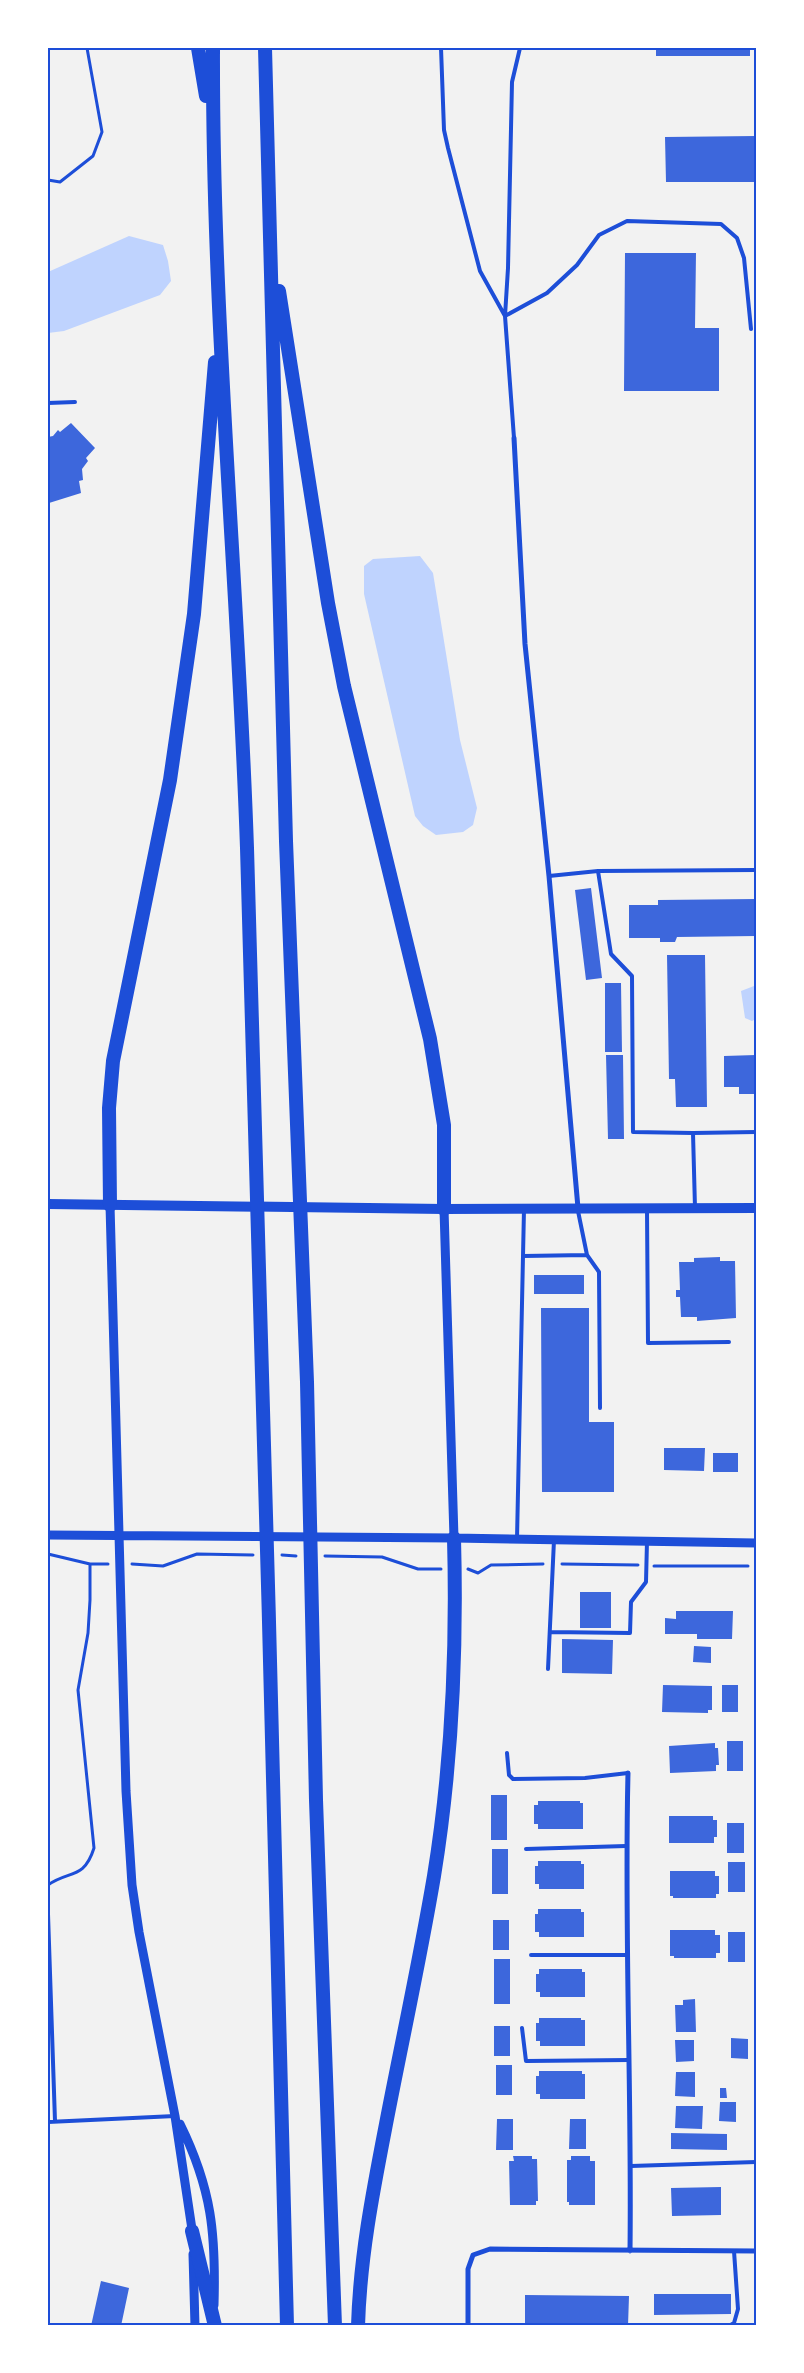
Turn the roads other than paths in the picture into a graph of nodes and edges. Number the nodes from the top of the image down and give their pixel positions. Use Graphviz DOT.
graph roads {
  1 [pos="198,48"];
  2 [pos="213,48"];
  3 [pos="265,48"];
  4 [pos="441,48"];
  5 [pos="520,48"];
  6 [pos="213,136"];
  7 [pos="270,236"];
  8 [pos="219,304"];
  9 [pos="504,316"];
  10 [pos="751,329"];
  11 [pos="48,402"];
  12 [pos="75,402"];
  13 [pos="514,438"];
  14 [pos="598,870"];
  15 [pos="756,870"];
  16 [pos="548,876"];
  17 [pos="756,1132"];
  18 [pos="693,1133"];
  19 [pos="48,1204"];
  20 [pos="110,1205"];
  21 [pos="578,1208"];
  22 [pos="647,1208"];
  23 [pos="695,1208"];
  24 [pos="756,1208"];
  25 [pos="444,1209"];
  26 [pos="524,1209"];
  27 [pos="587,1255"];
  28 [pos="523,1256"];
  29 [pos="729,1342"];
  30 [pos="600,1408"];
  31 [pos="48,1535"];
  32 [pos="118,1536"];
  33 [pos="454,1538"];
  34 [pos="517,1539"];
  35 [pos="554,1540"];
  36 [pos="647,1541"];
  37 [pos="756,1543"];
  38 [pos="756,1549"];
  39 [pos="756,1566"];
  40 [pos="756,1579"];
  41 [pos="550,1632"];
  42 [pos="548,1669"];
  43 [pos="507,1753"];
  44 [pos="628,1773"];
  45 [pos="626,1846"];
  46 [pos="526,1848"];
  47 [pos="48,1914"];
  48 [pos="531,1955"];
  49 [pos="628,1955"];
  50 [pos="522,2028"];
  51 [pos="629,2060"];
  52 [pos="176,2116"];
  53 [pos="48,2122"];
  54 [pos="55,2122"];
  55 [pos="756,2162"];
  56 [pos="631,2166"];
  57 [pos="192,2231"];
  58 [pos="630,2251"];
  59 [pos="734,2251"];
  60 [pos="756,2251"];
  61 [pos="214,2324"];
  62 [pos="195,2326"];
  63 [pos="287,2326"];
  64 [pos="335,2326"];
  65 [pos="358,2326"];
  66 [pos="468,2326"];
  67 [pos="729,2326"];
  1 -- 6 [label="highway"];
  2 -- 6 [label="highway"];
  3 -- 7 [label="highway"];
  4 -- 9 [label="lane"];
  5 -- 9 [label="lane"];
  6 -- 8 [label="highway"];
  7 -- 25 [label="highway"];
  7 -- 64 [label="highway"];
  8 -- 20 [label="highway"];
  8 -- 63 [label="highway"];
  9 -- 10 [label="lane"];
  9 -- 13 [label="lane"];
  11 -- 12 [label="lane"];
  13 -- 16 [label="street"];
  14 -- 15 [label="lane"];
  14 -- 16 [label="lane"];
  14 -- 18 [label="lane"];
  16 -- 21 [label="street"];
  17 -- 18 [label="lane"];
  18 -- 23 [label="lane"];
  19 -- 20 [label="main road"];
  20 -- 25 [label="main road"];
  20 -- 32 [label="street"];
  21 -- 22 [label="main road"];
  21 -- 26 [label="main road"];
  21 -- 27 [label="lane"];
  22 -- 23 [label="main road"];
  22 -- 29 [label="lane"];
  23 -- 24 [label="main road"];
  25 -- 26 [label="main road"];
  25 -- 33 [label="street"];
  26 -- 28 [label="lane"];
  27 -- 28 [label="lane"];
  27 -- 30 [label="lane"];
  28 -- 34 [label="lane"];
  31 -- 32 [label="street"];
  32 -- 33 [label="street"];
  32 -- 52 [label="street"];
  33 -- 34 [label="street"];
  33 -- 65 [label="highway"];
  34 -- 35 [label="street"];
  35 -- 36 [label="street"];
  35 -- 41 [label="lane"];
  36 -- 37 [label="street"];
  36 -- 41 [label="lane"];
  38 -- 39 [label="lane"];
  39 -- 40 [label="lane"];
  41 -- 42 [label="lane"];
  43 -- 44 [label="lane"];
  44 -- 45 [label="street"];
  45 -- 46 [label="lane"];
  45 -- 49 [label="street"];
  47 -- 54 [label="lane"];
  48 -- 49 [label="lane"];
  49 -- 51 [label="street"];
  50 -- 51 [label="lane"];
  51 -- 56 [label="street"];
  52 -- 54 [label="lane"];
  52 -- 57 [label="street"];
  52 -- 61 [label="street"];
  53 -- 54 [label="lane"];
  55 -- 56 [label="lane"];
  56 -- 58 [label="street"];
  57 -- 61 [label="highway"];
  57 -- 62 [label="street"];
  58 -- 59 [label="street"];
  58 -- 66 [label="street"];
  59 -- 60 [label="street"];
  59 -- 67 [label="lane"];
}
